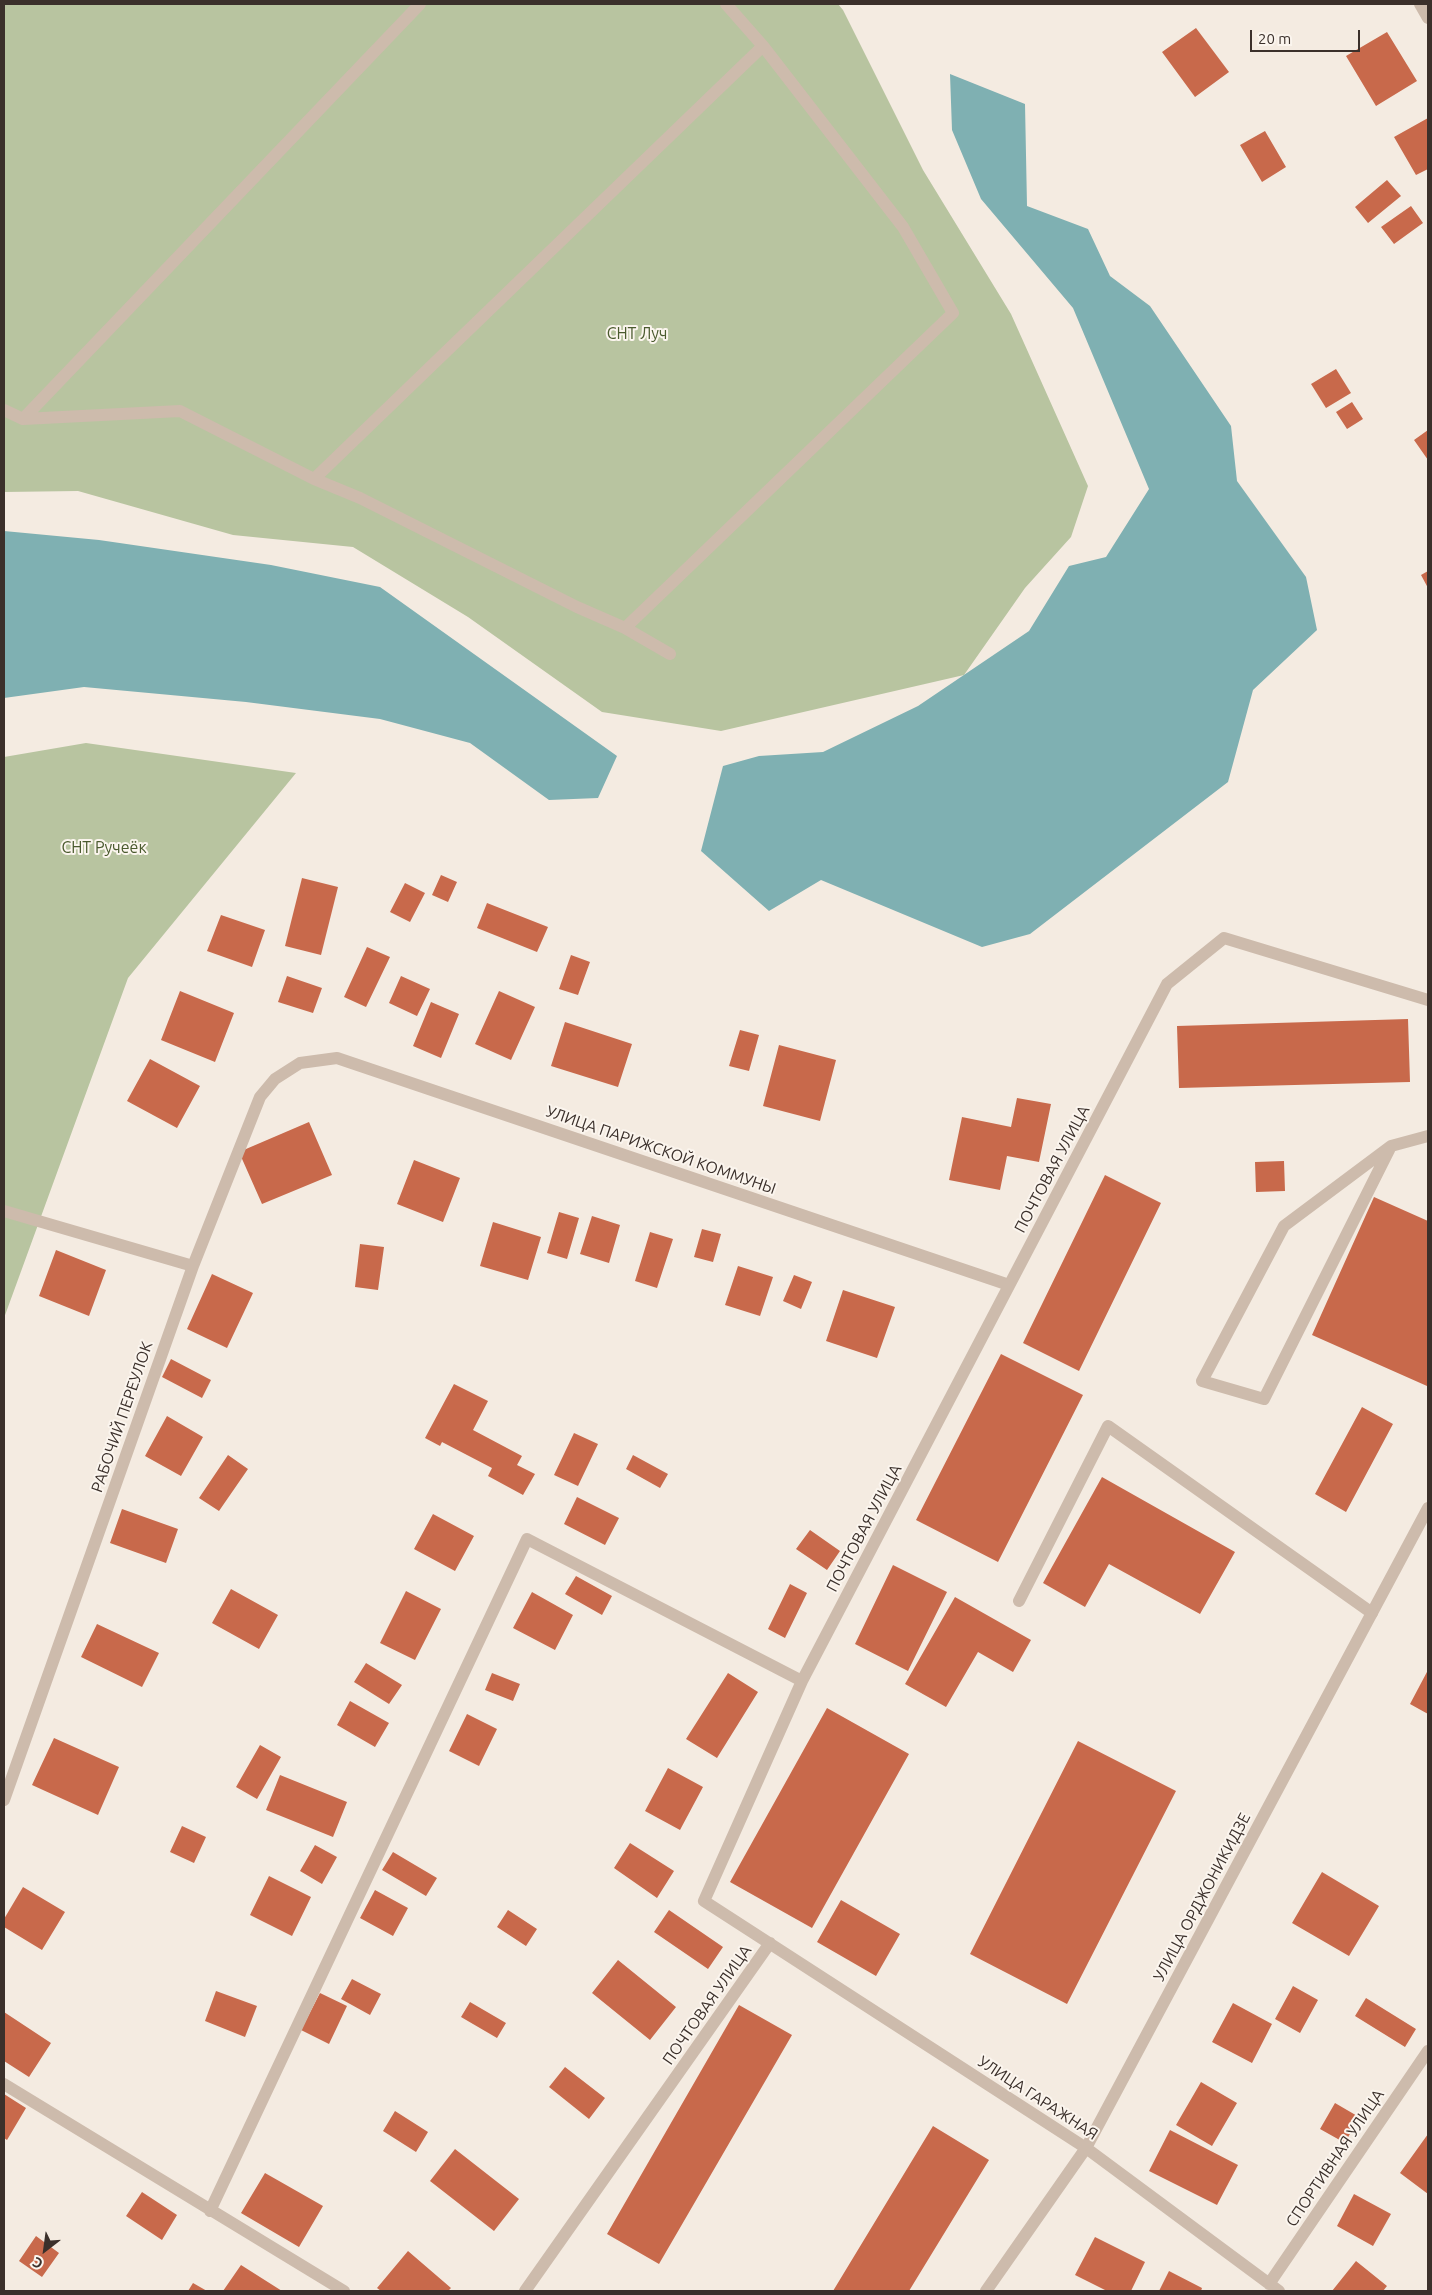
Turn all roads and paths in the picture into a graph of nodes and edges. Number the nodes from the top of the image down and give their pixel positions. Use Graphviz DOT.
graph roads {
  1 [pos="420,4"];
  2 [pos="726,4"];
  3 [pos="1420,4"];
  4 [pos="1428,18"];
  5 [pos="763,46"];
  6 [pos="4,410"];
  7 [pos="23,419"];
  8 [pos="314,479"];
  9 [pos="625,628"];
  10 [pos="670,654"];
  11 [pos="1428,1000"];
  12 [pos="300,1063"];
  13 [pos="1428,1136"];
  14 [pos="1391,1146"];
  15 [pos="4,1210"];
  16 [pos="193,1266"];
  17 [pos="1009,1285"];
  18 [pos="1428,1508"];
  19 [pos="1019,1602"];
  20 [pos="1372,1613"];
  21 [pos="802,1681"];
  22 [pos="4,1800"];
  23 [pos="770,1943"];
  24 [pos="1428,2051"];
  25 [pos="4,2084"];
  26 [pos="1086,2148"];
  27 [pos="210,2211"];
  28 [pos="1274,2288"];
  29 [pos="344,2291"];
  30 [pos="525,2291"];
  31 [pos="986,2291"];
  1 -- 7 [label="street"];
  2 -- 5 [label="street"];
  3 -- 4 [label="street"];
  5 -- 8 [label="street"];
  5 -- 9 [label="street"];
  6 -- 7 [label="street"];
  7 -- 8 [label="street"];
  8 -- 9 [label="street"];
  9 -- 10 [label="street"];
  11 -- 17 [label="street, ПОЧТОВАЯ УЛИЦА"];
  12 -- 16 [label="street, РАБОЧИЙ ПЕРЕУЛОК"];
  12 -- 17 [label="street, УЛИЦА ПАРИЖСКОЙ КОММУНЫ"];
  13 -- 14 [label="street"];
  14 -- 14 [label="street"];
  15 -- 16 [label="street"];
  16 -- 22 [label="street, РАБОЧИЙ ПЕРЕУЛОК"];
  17 -- 21 [label="street, ПОЧТОВАЯ УЛИЦА"];
  18 -- 20 [label="street, УЛИЦА ОРДЖОНИКИДЗЕ"];
  19 -- 20 [label="street"];
  20 -- 26 [label="street, УЛИЦА ОРДЖОНИКИДЗЕ"];
  21 -- 23 [label="street, ПОЧТОВАЯ УЛИЦА"];
  21 -- 27 [label="street"];
  23 -- 26 [label="street, УЛИЦА ГАРАЖНАЯ"];
  23 -- 30 [label="street, ПОЧТОВАЯ УЛИЦА"];
  24 -- 28 [label="street, СПОРТИВНАЯ УЛИЦА"];
  25 -- 27 [label="street"];
  26 -- 28 [label="street, УЛИЦА ГАРАЖНАЯ"];
  26 -- 31 [label="street, УЛИЦА ОРДЖОНИКИДЗЕ"];
  27 -- 29 [label="street"];
}
